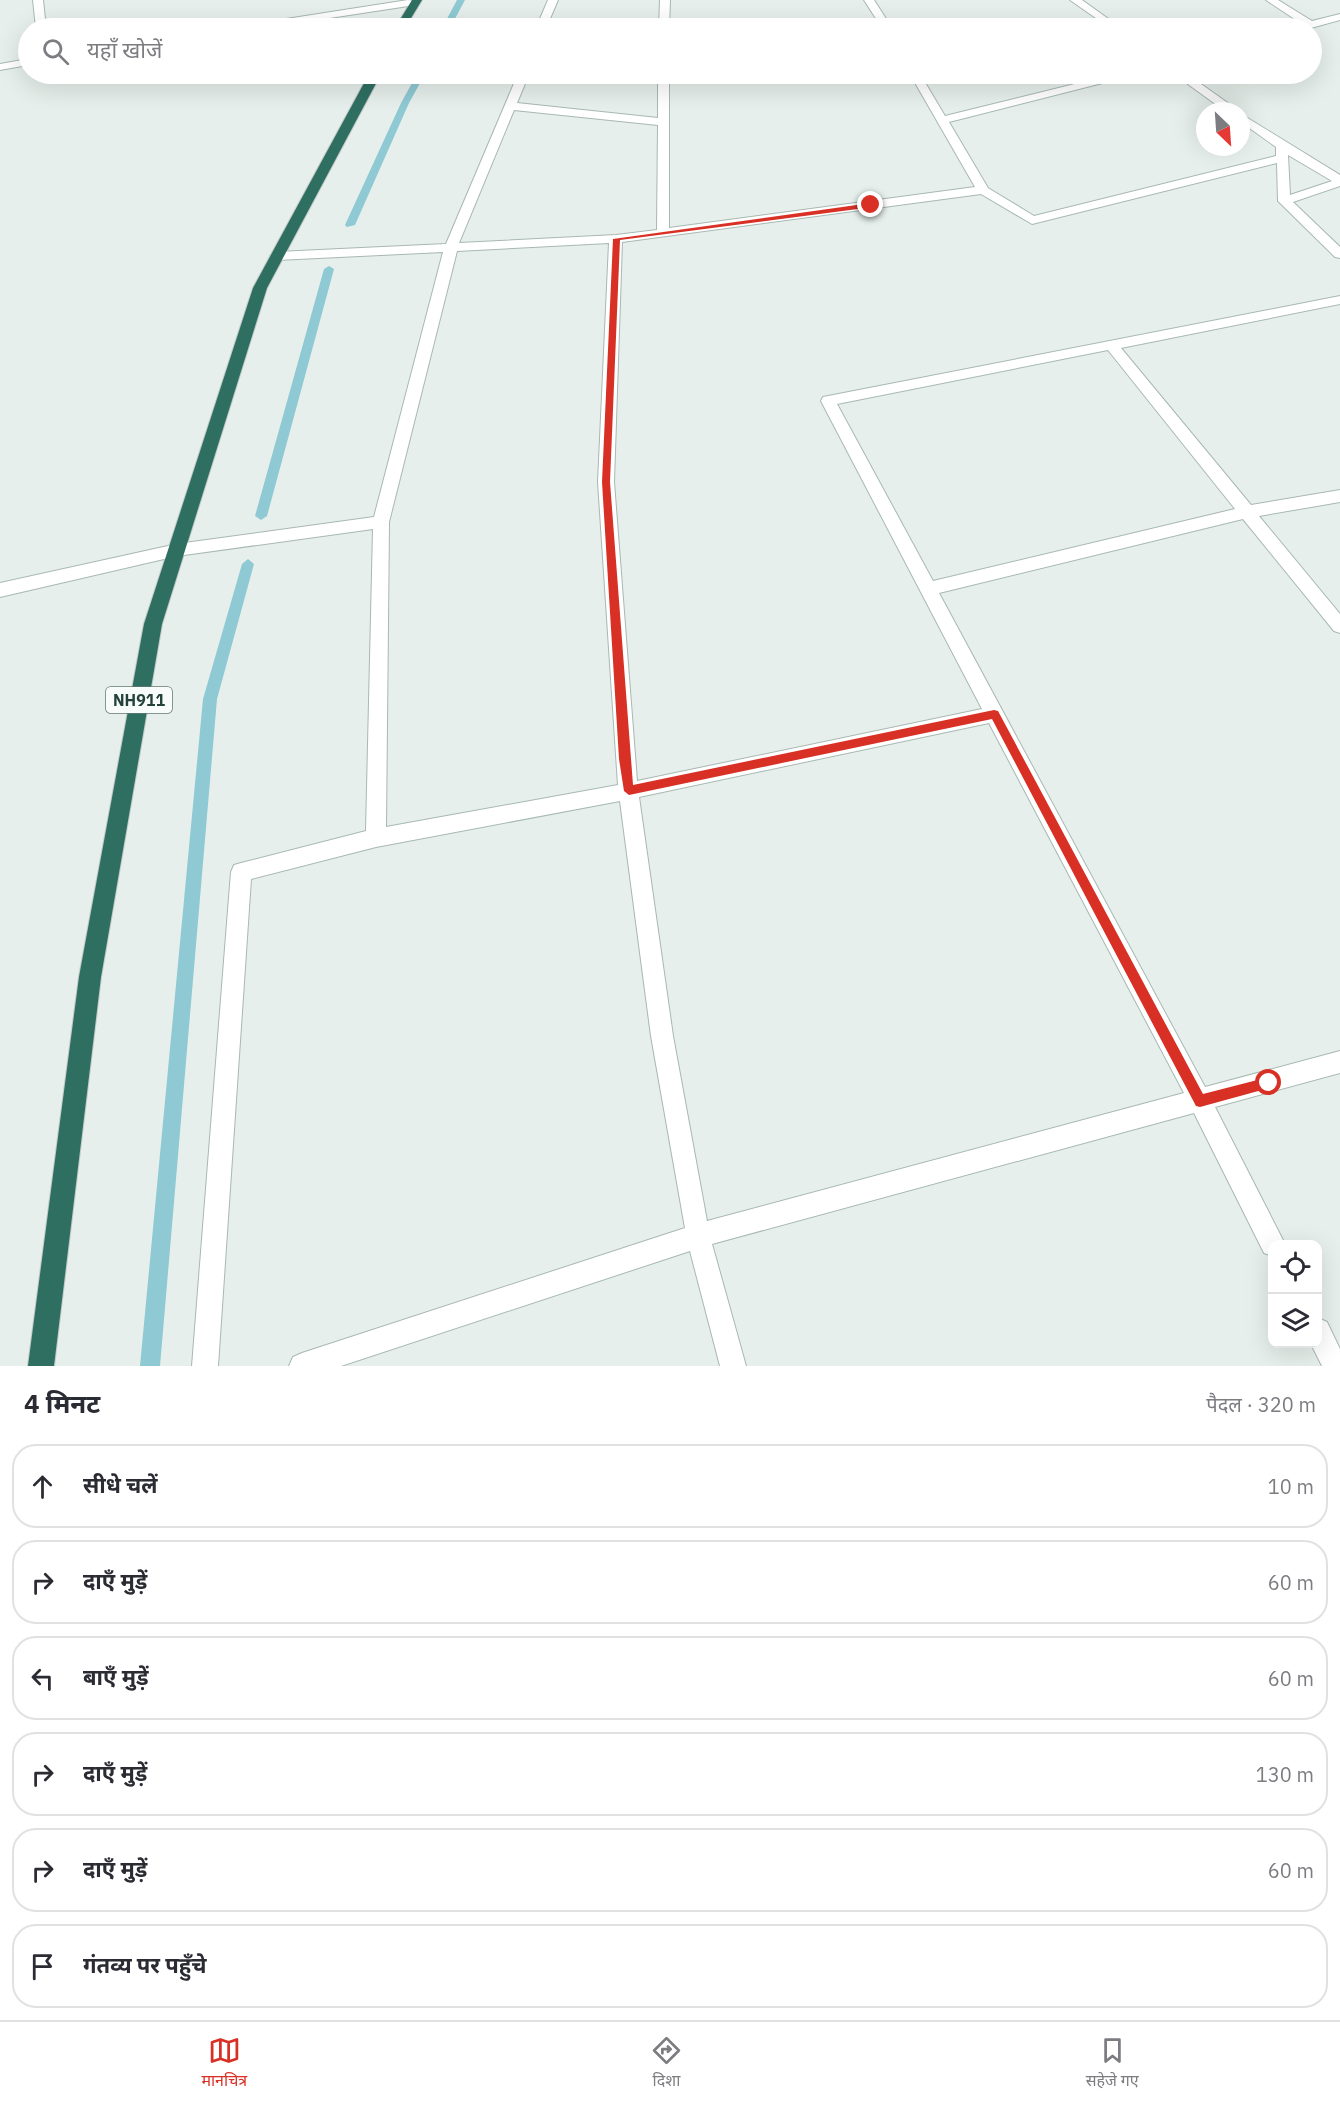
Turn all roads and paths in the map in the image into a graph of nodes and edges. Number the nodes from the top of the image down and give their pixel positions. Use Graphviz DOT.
graph roads {
  1 [pos="38,0"];
  2 [pos="553,0"];
  3 [pos="665,0"];
  4 [pos="869,0"];
  5 [pos="1075,0"];
  6 [pos="1271,0"];
  7 [pos="416,1"];
  8 [pos="1340,17"];
  9 [pos="40,18"];
  10 [pos="310,18"];
  11 [pos="406,18"];
  12 [pos="545,18"];
  13 [pos="664,18"];
  14 [pos="881,18"];
  15 [pos="1101,18"];
  16 [pos="1300,18"];
  17 [pos="1322,22"];
  18 [pos="18,64"];
  19 [pos="0,67"];
  20 [pos="370,84"];
  21 [pos="519,84"];
  22 [pos="664,84"];
  23 [pos="921,84"];
  24 [pos="1086,84"];
  25 [pos="1194,84"];
  26 [pos="1220,102"];
  27 [pos="509,106"];
  28 [pos="944,120"];
  29 [pos="664,122"];
  30 [pos="1250,125"];
  31 [pos="1282,152"];
  32 [pos="1340,181"];
  33 [pos="982,190"];
  34 [pos="1284,201"];
  35 [pos="663,233"];
  36 [pos="616,239"];
  37 [pos="451,247"];
  38 [pos="1340,254"];
  39 [pos="277,256"];
  40 [pos="1340,300"];
  41 [pos="1111,345"];
  42 [pos="1340,496"];
  43 [pos="1247,512"];
  44 [pos="381,522"];
  45 [pos="177,550"];
  46 [pos="0,590"];
  47 [pos="928,590"];
  48 [pos="1340,626"];
  49 [pos="994,714"];
  50 [pos="629,791"];
  51 [pos="376,838"];
  52 [pos="1340,1062"];
  53 [pos="1200,1101"];
  54 [pos="698,1236"];
  55 [pos="1270,1240"];
  56 [pos="1322,1341"];
  57 [pos="41,1366"];
  58 [pos="205,1366"];
  59 [pos="303,1366"];
  60 [pos="732,1366"];
  61 [pos="1335,1366"];
  1 -- 9 [label="street"];
  2 -- 12 [label="street"];
  3 -- 13 [label="street"];
  4 -- 14 [label="street"];
  5 -- 15 [label="street"];
  6 -- 16 [label="street"];
  7 -- 10 [label="street"];
  7 -- 11 [label="highway"];
  8 -- 17 [label="street"];
  18 -- 19 [label="street"];
  20 -- 39 [label="highway, NH911"];
  21 -- 27 [label="street"];
  22 -- 29 [label="street"];
  23 -- 28 [label="street"];
  24 -- 28 [label="street"];
  25 -- 26 [label="street"];
  27 -- 29 [label="street"];
  27 -- 37 [label="street"];
  28 -- 33 [label="street"];
  29 -- 35 [label="street"];
  30 -- 31 [label="street"];
  31 -- 32 [label="street"];
  31 -- 33 [label="street"];
  31 -- 34 [label="street"];
  32 -- 34 [label="street"];
  33 -- 35 [label="street"];
  34 -- 38 [label="street"];
  35 -- 36 [label="street"];
  36 -- 37 [label="street"];
  36 -- 50 [label="street"];
  37 -- 39 [label="street"];
  37 -- 44 [label="street"];
  39 -- 45 [label="highway, NH911"];
  40 -- 41 [label="street"];
  41 -- 43 [label="street"];
  41 -- 47 [label="street"];
  42 -- 43 [label="street"];
  43 -- 47 [label="street"];
  43 -- 48 [label="street"];
  44 -- 45 [label="street"];
  44 -- 51 [label="street"];
  45 -- 46 [label="street"];
  45 -- 57 [label="highway, NH911"];
  47 -- 49 [label="street"];
  49 -- 50 [label="street"];
  49 -- 53 [label="street"];
  50 -- 51 [label="street"];
  50 -- 54 [label="street"];
  51 -- 58 [label="street"];
  52 -- 53 [label="street"];
  53 -- 54 [label="street"];
  53 -- 55 [label="street"];
  54 -- 59 [label="street"];
  54 -- 60 [label="street"];
  56 -- 61 [label="street"];
}
